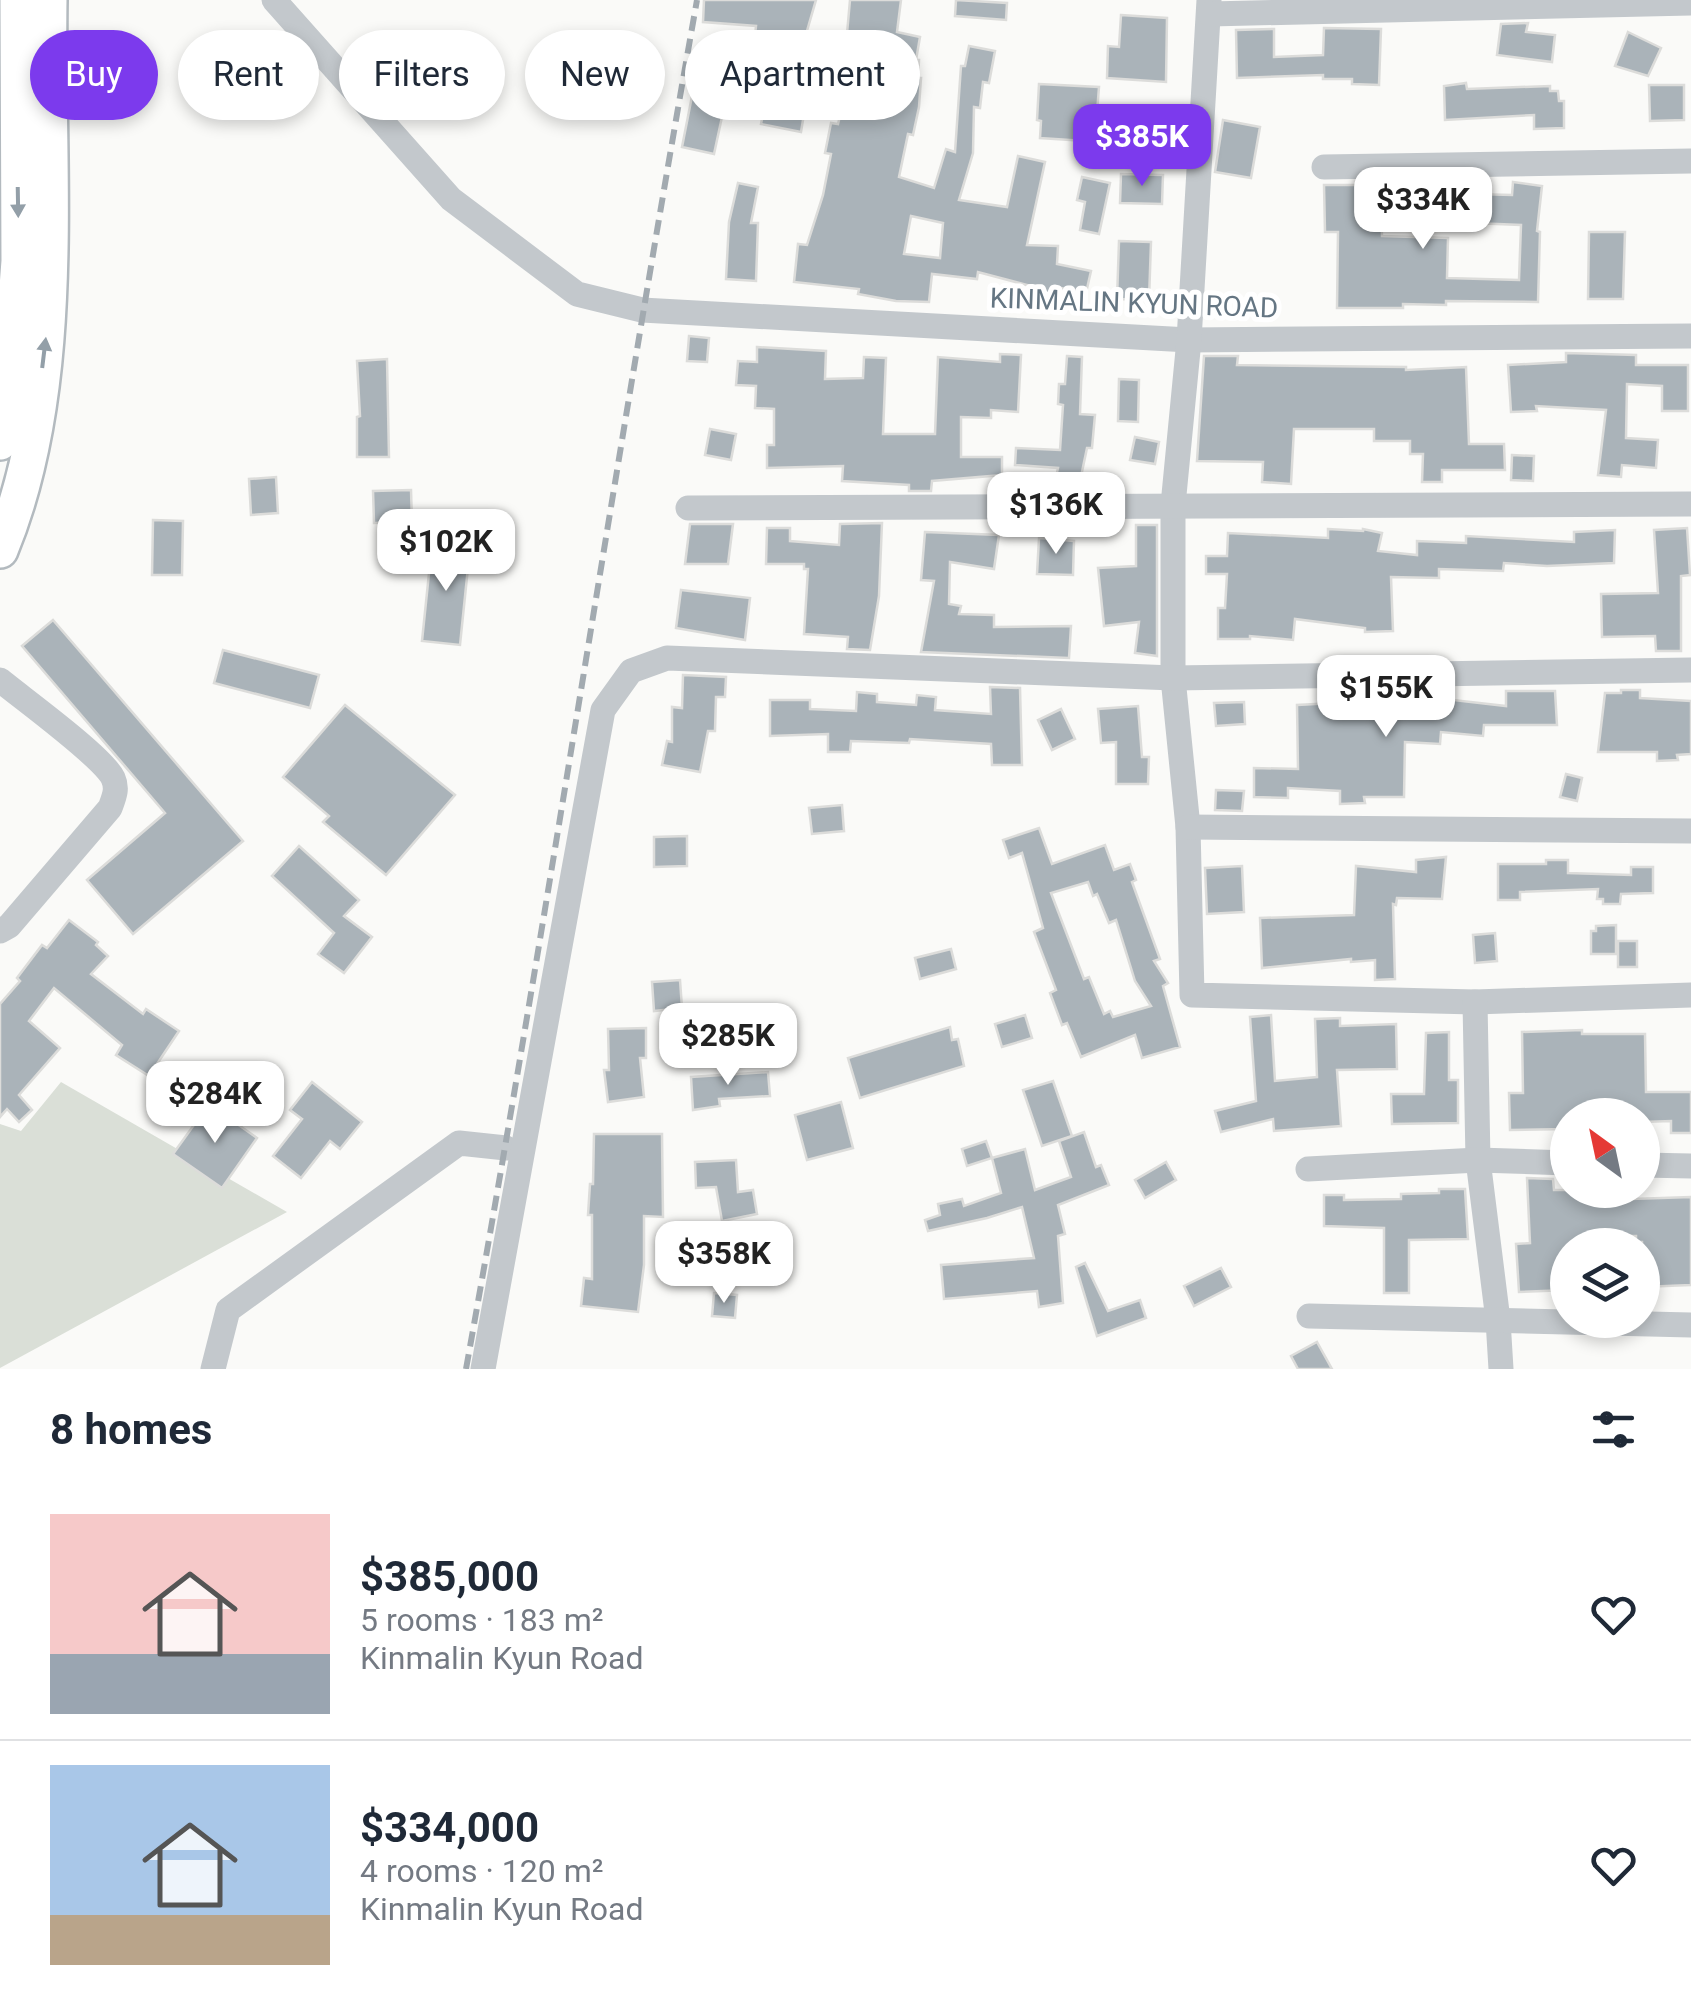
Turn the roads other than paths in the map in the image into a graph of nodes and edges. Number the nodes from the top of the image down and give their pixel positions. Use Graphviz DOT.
graph roads {
  1 [pos="18,0"];
  2 [pos="49,0"];
  3 [pos="274,0"];
  4 [pos="1691,4"];
  5 [pos="1210,7"];
  6 [pos="1691,161"];
  7 [pos="1324,167"];
  8 [pos="1691,336"];
  9 [pos="1190,340"];
  10 [pos="4,386"];
  11 [pos="16,438"];
  12 [pos="1691,504"];
  13 [pos="1173,505"];
  14 [pos="688,508"];
  15 [pos="0,550"];
  16 [pos="1691,670"];
  17 [pos="1173,678"];
  18 [pos="0,680"];
  19 [pos="1188,828"];
  20 [pos="1691,831"];
  21 [pos="0,931"];
  22 [pos="1691,995"];
  23 [pos="1475,1002"];
  24 [pos="506,1148"];
  25 [pos="1478,1160"];
  26 [pos="1550,1162"];
  27 [pos="1660,1165"];
  28 [pos="1691,1166"];
  29 [pos="1308,1169"];
  30 [pos="1309,1316"];
  31 [pos="1498,1320"];
  32 [pos="1691,1325"];
  33 [pos="214,1369"];
  34 [pos="484,1369"];
  35 [pos="1501,1369"];
  1 -- 10 [label="main road, one-way"];
  11 -- 2 [label="main road, one-way"];
  3 -- 9 [label="street, KINMALIN KYUN ROAD"];
  4 -- 5 [label="street"];
  5 -- 9 [label="street"];
  6 -- 7 [label="street"];
  8 -- 9 [label="street, KINMALIN KYUN ROAD"];
  9 -- 13 [label="street"];
  10 -- 11 [label="main road"];
  11 -- 15 [label="main road"];
  12 -- 13 [label="street"];
  13 -- 14 [label="street"];
  13 -- 17 [label="street"];
  16 -- 17 [label="street"];
  17 -- 19 [label="street"];
  17 -- 34 [label="street"];
  18 -- 21 [label="street"];
  19 -- 20 [label="street"];
  19 -- 23 [label="street"];
  22 -- 23 [label="street"];
  23 -- 25 [label="street"];
  24 -- 33 [label="street"];
  25 -- 26 [label="street"];
  25 -- 29 [label="street"];
  25 -- 31 [label="street"];
  27 -- 28 [label="street"];
  30 -- 31 [label="street"];
  31 -- 32 [label="street"];
  31 -- 35 [label="street"];
}
